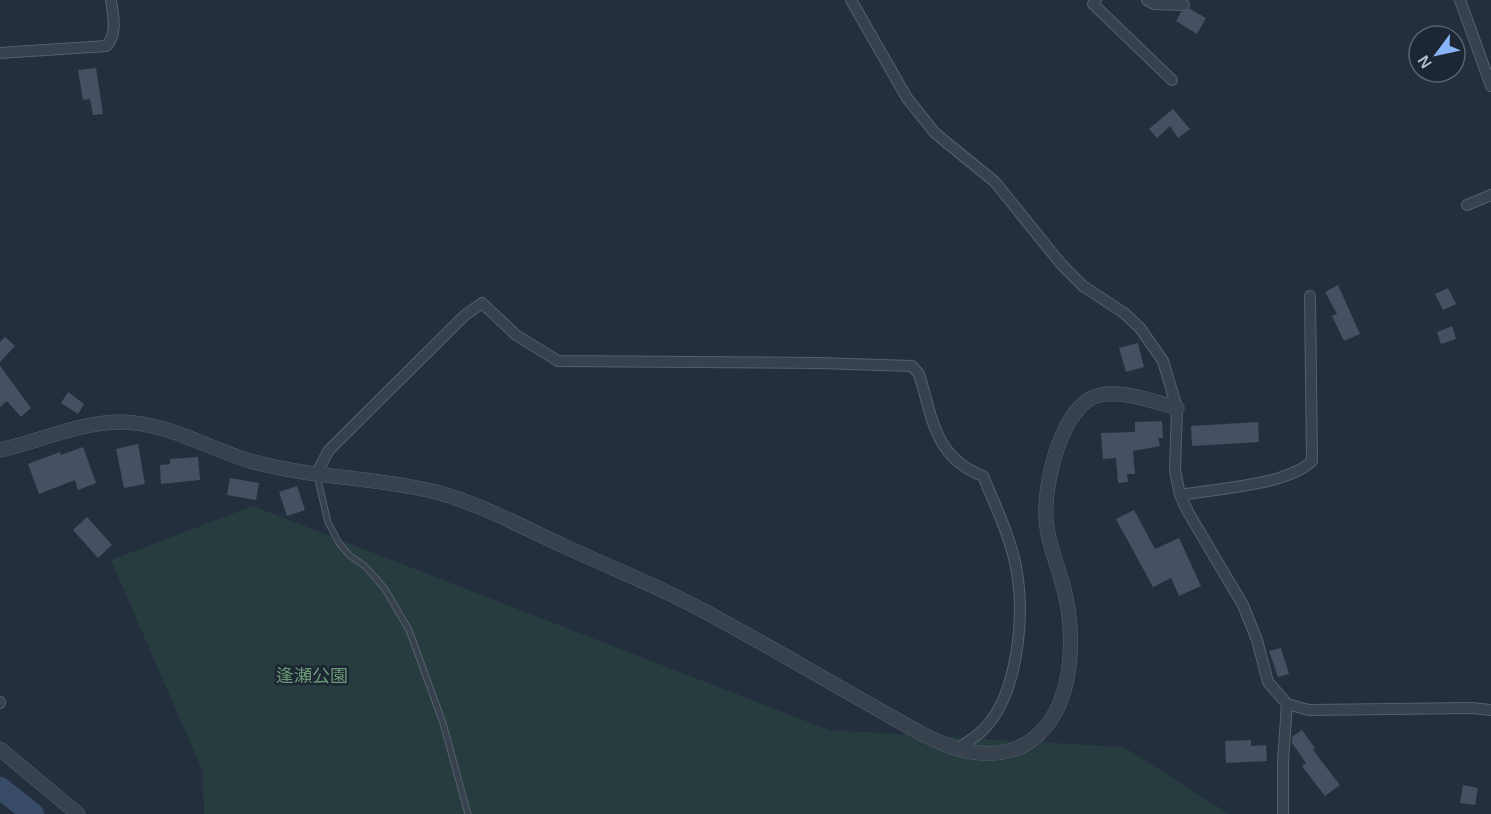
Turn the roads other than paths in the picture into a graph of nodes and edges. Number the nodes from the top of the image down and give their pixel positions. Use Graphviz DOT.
graph roads {
  1 [pos="111,0"];
  2 [pos="851,0"];
  3 [pos="1096,0"];
  4 [pos="1147,0"];
  5 [pos="1460,0"];
  6 [pos="1184,5"];
  7 [pos="0,53"];
  8 [pos="1172,80"];
  9 [pos="1491,86"];
  10 [pos="1491,195"];
  11 [pos="1467,205"];
  12 [pos="1310,296"];
  13 [pos="1177,408"];
  14 [pos="0,450"];
  15 [pos="316,474"];
  16 [pos="1180,495"];
  17 [pos="1287,704"];
  18 [pos="1491,710"];
  19 [pos="0,749"];
  20 [pos="957,749"];
  21 [pos="78,814"];
  22 [pos="468,814"];
  23 [pos="1283,814"];
  1 -- 7 [label="street"];
  2 -- 13 [label="street"];
  3 -- 8 [label="street"];
  4 -- 6 [label="street"];
  5 -- 9 [label="street"];
  10 -- 11 [label="street"];
  12 -- 16 [label="street"];
  13 -- 16 [label="street"];
  13 -- 20 [label="street"];
  14 -- 15 [label="street"];
  15 -- 20 [label="street"];
  15 -- 20 [label="street"];
  15 -- 22 [label="lane"];
  16 -- 17 [label="street"];
  17 -- 18 [label="street"];
  17 -- 23 [label="street"];
  19 -- 21 [label="street"];
}
